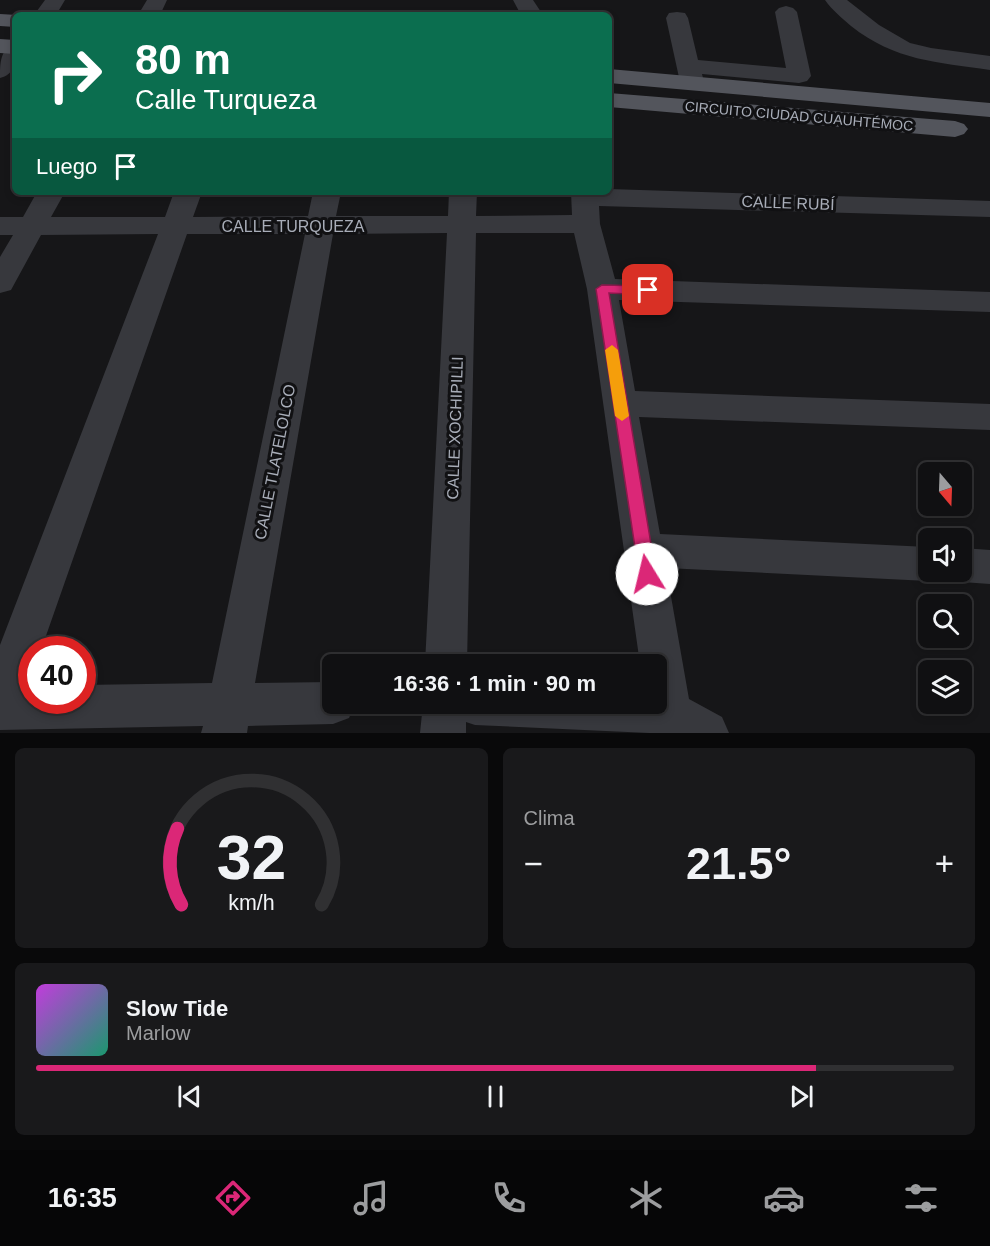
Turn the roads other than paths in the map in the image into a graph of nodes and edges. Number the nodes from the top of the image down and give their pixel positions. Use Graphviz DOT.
graph roads {
  1 [pos="835,0"];
  2 [pos="786,12"];
  3 [pos="677,18"];
  4 [pos="12,53"];
  5 [pos="990,63"];
  6 [pos="0,71"];
  7 [pos="690,74"];
  8 [pos="612,76"];
  9 [pos="612,99"];
  10 [pos="990,110"];
  11 [pos="990,132"];
  12 [pos="49,195"];
  13 [pos="187,195"];
  14 [pos="326,195"];
  15 [pos="586,204"];
  16 [pos="463,208"];
  17 [pos="990,209"];
  18 [pos="0,226"];
  19 [pos="175,226"];
  20 [pos="320,226"];
  21 [pos="30,227"];
  22 [pos="0,283"];
  23 [pos="602,289"];
  24 [pos="990,302"];
  25 [pos="620,403"];
  26 [pos="990,417"];
  27 [pos="644,550"];
  28 [pos="918,564"];
  29 [pos="972,566"];
  30 [pos="990,567"];
  31 [pos="446,654"];
  32 [pos="0,703"];
  33 [pos="322,705"];
  34 [pos="0,708"];
  35 [pos="444,714"];
  36 [pos="569,714"];
  37 [pos="227,719"];
  38 [pos="682,726"];
  39 [pos="443,733"];
  1 -- 5 [label="street"];
  2 -- 7 [label="street"];
  3 -- 7 [label="street"];
  4 -- 6 [label="street"];
  7 -- 8 [label="main road"];
  7 -- 10 [label="main road"];
  9 -- 11 [label="main road, CIRCUITO CIUDAD CUAUHTÉMOC"];
  12 -- 21 [label="street"];
  13 -- 19 [label="street"];
  14 -- 20 [label="street, CALLE TLATELOLCO"];
  15 -- 16 [label="street, CALLE TURQUEZA"];
  15 -- 17 [label="street, CALLE RUBÍ"];
  15 -- 23 [label="street"];
  16 -- 20 [label="street, CALLE TURQUEZA"];
  16 -- 31 [label="street, CALLE XOCHIPILLI"];
  18 -- 21 [label="street, CALLE TURQUEZA"];
  19 -- 20 [label="street, CALLE TURQUEZA"];
  19 -- 21 [label="street, CALLE TURQUEZA"];
  19 -- 32 [label="street"];
  20 -- 37 [label="street, CALLE TLATELOLCO"];
  21 -- 22 [label="street"];
  23 -- 24 [label="street"];
  23 -- 25 [label="street"];
  25 -- 26 [label="street"];
  25 -- 27 [label="street"];
  27 -- 28 [label="street"];
  27 -- 38 [label="street"];
  29 -- 30 [label="street"];
  33 -- 37 [label="street"];
  34 -- 37 [label="street"];
  35 -- 39 [label="street"];
  36 -- 38 [label="street"];
}
